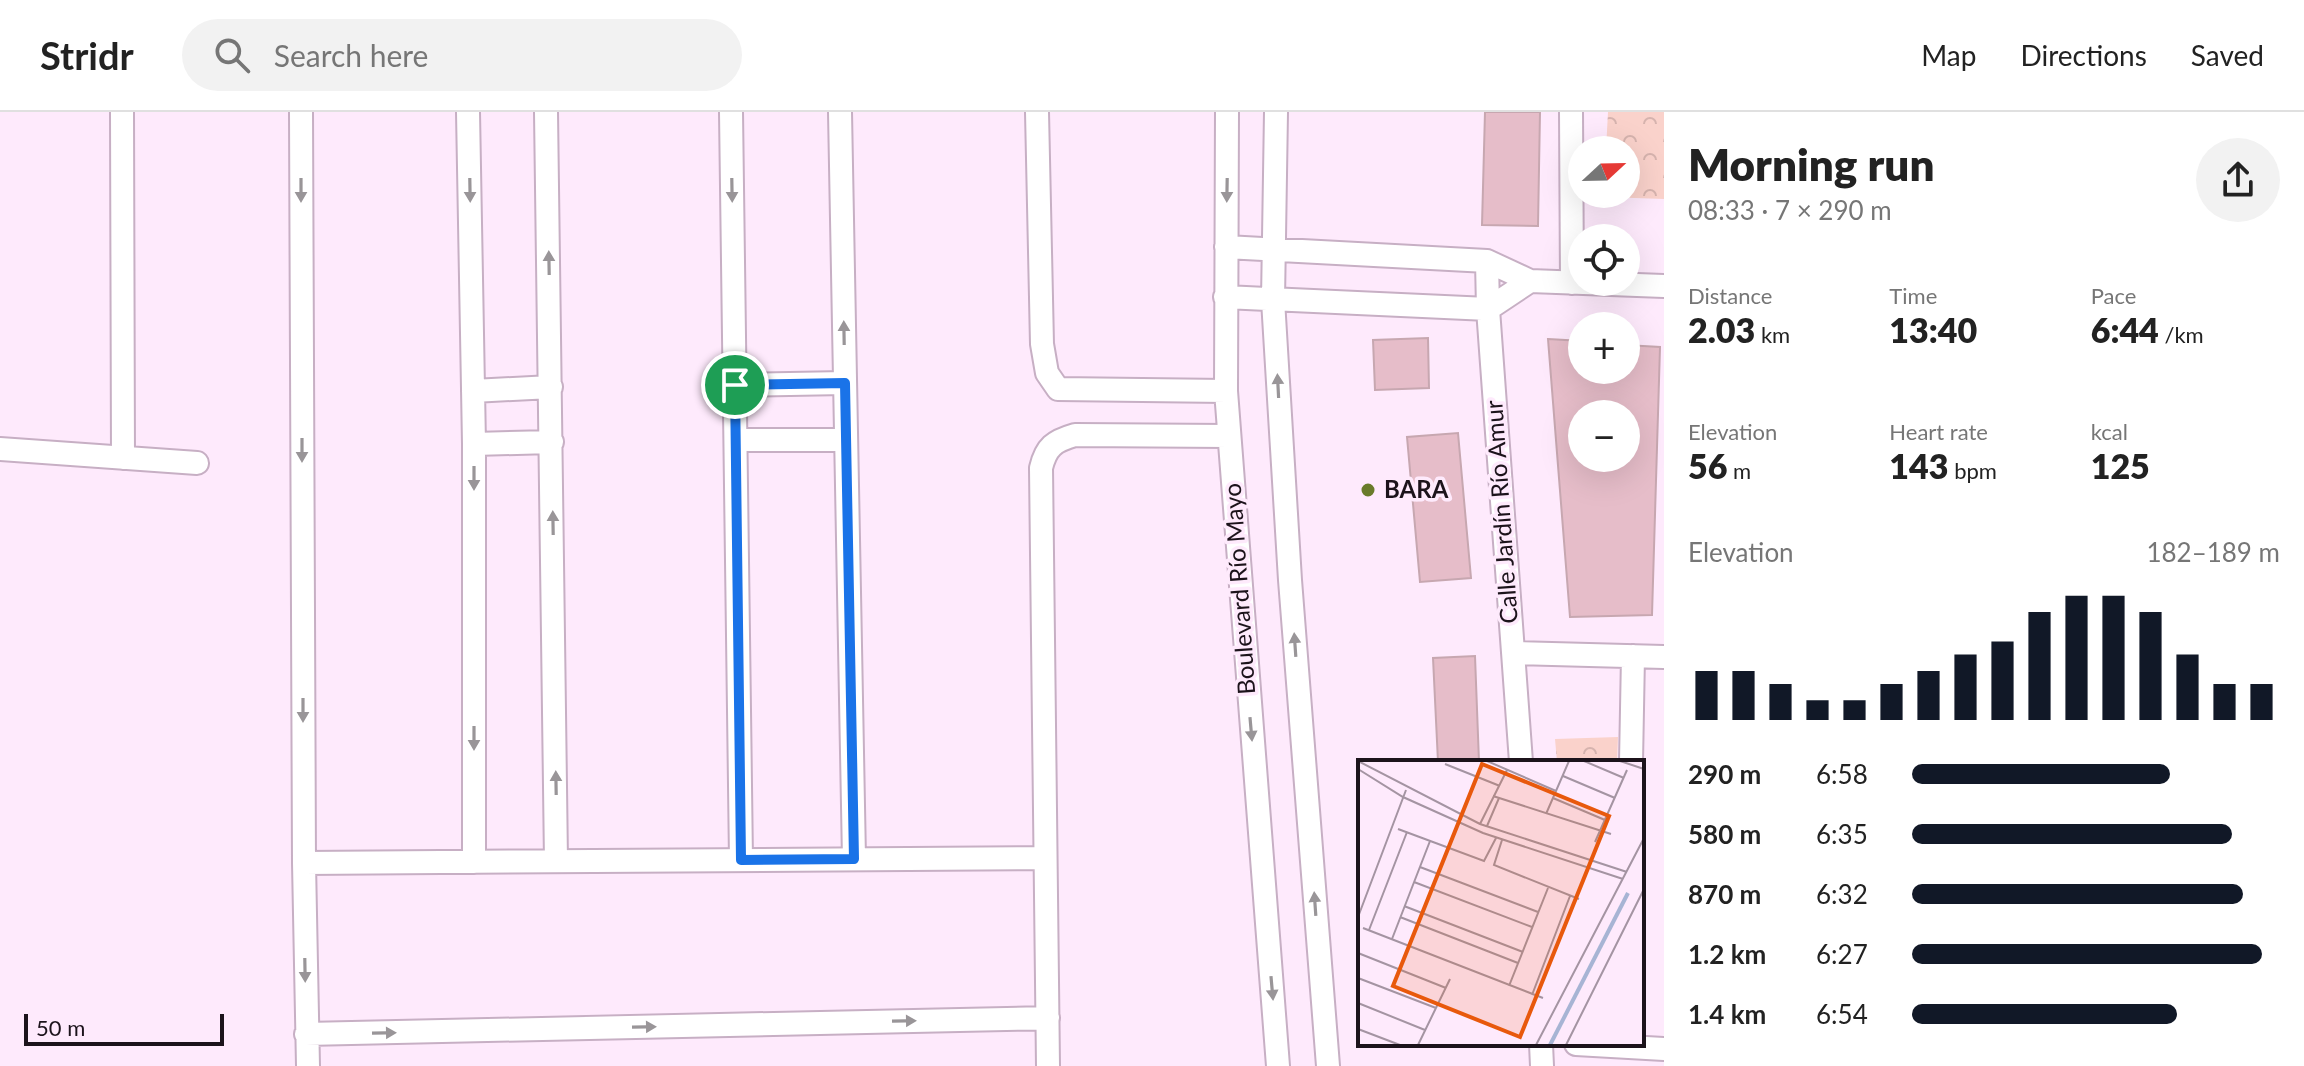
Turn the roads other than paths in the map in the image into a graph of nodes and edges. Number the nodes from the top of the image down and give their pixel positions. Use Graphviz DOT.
graph roads {
  1 [pos="122,112"];
  2 [pos="301,112"];
  3 [pos="468,112"];
  4 [pos="546,112"];
  5 [pos="731,112"];
  6 [pos="840,112"];
  7 [pos="1037,112"];
  8 [pos="1227,112"];
  9 [pos="1276,112"];
  10 [pos="1571,112"];
  11 [pos="1572,224"];
  12 [pos="1226,247"];
  13 [pos="1273,249"];
  14 [pos="1487,261"];
  15 [pos="1530,281"];
  16 [pos="1568,283"];
  17 [pos="1640,285"];
  18 [pos="1664,286"];
  19 [pos="1225,297"];
  20 [pos="1273,300"];
  21 [pos="1488,309"];
  22 [pos="845,383"];
  23 [pos="735,385"];
  24 [pos="551,387"];
  25 [pos="473,391"];
  26 [pos="1226,391"];
  27 [pos="1229,436"];
  28 [pos="736,440"];
  29 [pos="846,440"];
  30 [pos="552,442"];
  31 [pos="474,444"];
  32 [pos="0,449"];
  33 [pos="123,458"];
  34 [pos="197,463"];
  35 [pos="1513,653"];
  36 [pos="1633,656"];
  37 [pos="1664,657"];
  38 [pos="1521,760"];
  39 [pos="1631,760"];
  40 [pos="1045,858"];
  41 [pos="854,859"];
  42 [pos="741,860"];
  43 [pos="556,861"];
  44 [pos="474,862"];
  45 [pos="304,863"];
  46 [pos="1048,1018"];
  47 [pos="306,1034"];
  48 [pos="1541,1046"];
  49 [pos="1625,1046"];
  50 [pos="1664,1049"];
  51 [pos="308,1066"];
  52 [pos="1048,1066"];
  53 [pos="1278,1066"];
  54 [pos="1328,1066"];
  55 [pos="1542,1066"];
  1 -- 33 [label="street"];
  2 -- 45 [label="street, one-way"];
  3 -- 25 [label="street, one-way"];
  24 -- 4 [label="street, one-way"];
  5 -- 23 [label="street, one-way"];
  22 -- 6 [label="street, one-way"];
  7 -- 26 [label="street"];
  8 -- 12 [label="street, Boulevard Río Mayo, one-way"];
  9 -- 13 [label="street, Boulevard Río Mayo"];
  10 -- 11 [label="street"];
  12 -- 13 [label="street"];
  12 -- 19 [label="street, Boulevard Río Mayo"];
  13 -- 14 [label="street"];
  13 -- 20 [label="street, Boulevard Río Mayo"];
  14 -- 15 [label="street"];
  14 -- 21 [label="street, Calle Jardín Río Amur"];
  15 -- 16 [label="street"];
  15 -- 21 [label="street"];
  17 -- 18 [label="street"];
  19 -- 20 [label="street"];
  19 -- 26 [label="street, Boulevard Río Mayo"];
  20 -- 21 [label="street"];
  54 -- 20 [label="street, Boulevard Río Mayo, one-way"];
  21 -- 35 [label="street, Calle Jardín Río Amur"];
  22 -- 23 [label="street"];
  22 -- 29 [label="street"];
  23 -- 28 [label="street"];
  24 -- 25 [label="street"];
  24 -- 30 [label="street"];
  25 -- 31 [label="street"];
  26 -- 27 [label="street, Boulevard Río Mayo"];
  27 -- 40 [label="street"];
  27 -- 53 [label="street, Boulevard Río Mayo, one-way"];
  28 -- 29 [label="street"];
  28 -- 42 [label="street"];
  29 -- 41 [label="street"];
  30 -- 31 [label="street"];
  43 -- 30 [label="street, one-way"];
  31 -- 44 [label="street, one-way"];
  32 -- 33 [label="street"];
  33 -- 34 [label="street"];
  35 -- 36 [label="street"];
  35 -- 38 [label="street, Calle Jardín Río Amur"];
  36 -- 37 [label="street"];
  36 -- 39 [label="street"];
  40 -- 41 [label="street"];
  40 -- 46 [label="street"];
  41 -- 42 [label="street"];
  42 -- 43 [label="street"];
  43 -- 44 [label="street"];
  44 -- 45 [label="street"];
  45 -- 47 [label="street, one-way"];
  47 -- 46 [label="street, one-way"];
  46 -- 52 [label="street"];
  47 -- 51 [label="street"];
  48 -- 55 [label="street"];
  49 -- 50 [label="street"];
}
